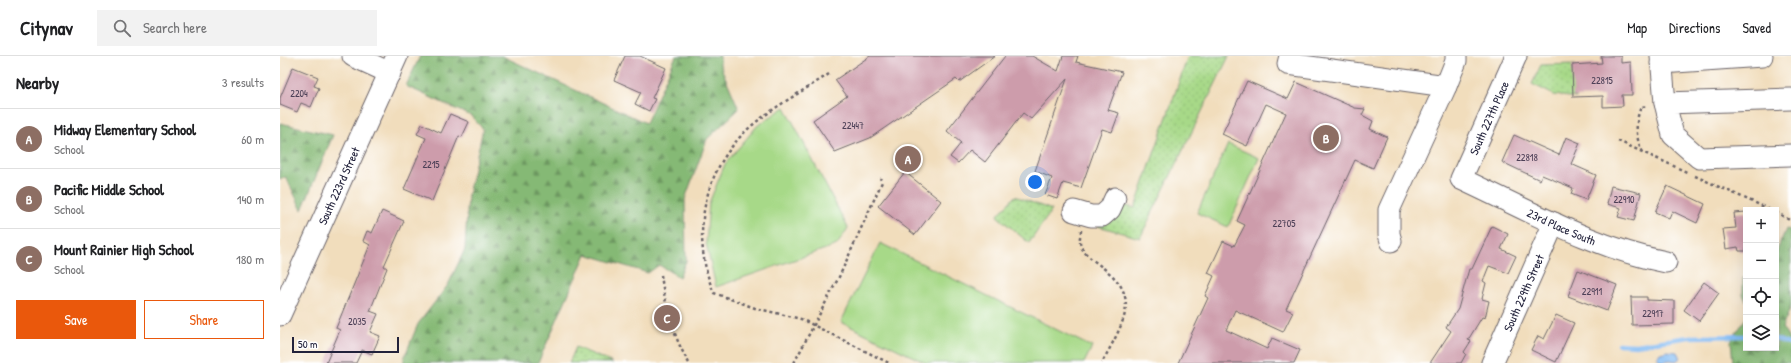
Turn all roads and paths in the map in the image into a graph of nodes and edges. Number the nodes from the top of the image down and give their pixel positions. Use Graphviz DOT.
graph roads {
  1 [pos="353,56"];
  2 [pos="1290,56"];
  3 [pos="1456,56"];
  4 [pos="1516,56"];
  5 [pos="1762,56"];
  6 [pos="1661,59"];
  7 [pos="394,65"];
  8 [pos="828,74"];
  9 [pos="1446,86"];
  10 [pos="1791,99"];
  11 [pos="1665,103"];
  12 [pos="1644,153"];
  13 [pos="1791,155"];
  14 [pos="880,178"];
  15 [pos="1461,179"];
  16 [pos="1115,198"];
  17 [pos="1080,213"];
  18 [pos="1779,214"];
  19 [pos="1791,221"];
  20 [pos="1554,223"];
  21 [pos="1391,241"];
  22 [pos="1666,262"];
  23 [pos="661,275"];
  24 [pos="280,315"];
  25 [pos="814,325"];
  26 [pos="688,363"];
  27 [pos="794,363"];
  28 [pos="889,363"];
  29 [pos="1102,363"];
  30 [pos="1492,363"];
  1 -- 7 [label="street"];
  2 -- 9 [label="street"];
  3 -- 9 [label="street"];
  4 -- 15 [label="street, South 227th Place"];
  5 -- 6 [label="street"];
  6 -- 11 [label="street"];
  7 -- 24 [label="street, South 223rd Street"];
  8 -- 25 [label="path"];
  9 -- 21 [label="street"];
  10 -- 11 [label="street"];
  11 -- 12 [label="path"];
  11 -- 13 [label="street"];
  14 -- 25 [label="path"];
  15 -- 20 [label="street, 23rd Place South"];
  16 -- 17 [label="street"];
  17 -- 29 [label="path"];
  18 -- 19 [label="path"];
  20 -- 22 [label="street, 23rd Place South"];
  20 -- 30 [label="street, South 229th Street"];
  23 -- 26 [label="path"];
  25 -- 27 [label="path"];
  25 -- 28 [label="path"];
}
